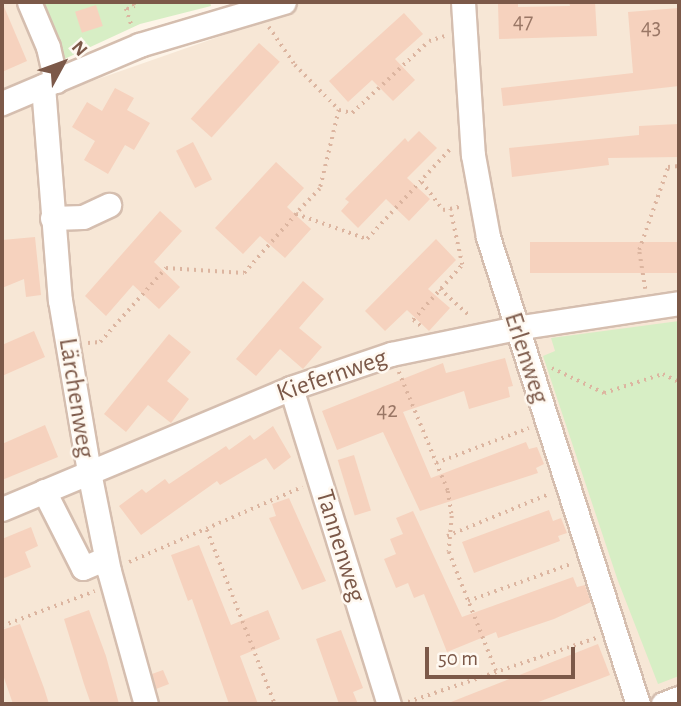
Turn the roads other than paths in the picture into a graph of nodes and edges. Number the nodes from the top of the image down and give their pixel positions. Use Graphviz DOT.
graph roads {
  1 [pos="29,2"];
  2 [pos="285,2"];
  3 [pos="463,2"];
  4 [pos="223,10"];
  5 [pos="49,84"];
  6 [pos="2,103"];
  7 [pos="109,205"];
  8 [pos="52,218"];
  9 [pos="679,303"];
  10 [pos="516,328"];
  11 [pos="291,388"];
  12 [pos="89,472"];
  13 [pos="44,491"];
  14 [pos="2,509"];
  15 [pos="109,571"];
  16 [pos="679,698"];
  17 [pos="146,704"];
  18 [pos="389,704"];
  19 [pos="638,704"];
  20 [pos="663,704"];
  1 -- 5 [label="street, Lärchenweg"];
  2 -- 4 [label="street"];
  3 -- 10 [label="street, Erlenweg"];
  4 -- 5 [label="street"];
  5 -- 6 [label="street"];
  5 -- 8 [label="street, Lärchenweg"];
  7 -- 8 [label="street"];
  8 -- 12 [label="street, Lärchenweg"];
  9 -- 10 [label="street, Kiefernweg"];
  10 -- 11 [label="street, Kiefernweg"];
  10 -- 19 [label="street, Erlenweg"];
  11 -- 12 [label="street, Kiefernweg"];
  11 -- 18 [label="street, Tannenweg"];
  12 -- 13 [label="street, Kiefernweg"];
  12 -- 15 [label="street, Lärchenweg"];
  13 -- 14 [label="street, Kiefernweg"];
  13 -- 15 [label="street"];
  15 -- 17 [label="street, Lärchenweg"];
  16 -- 20 [label="street"];
}
